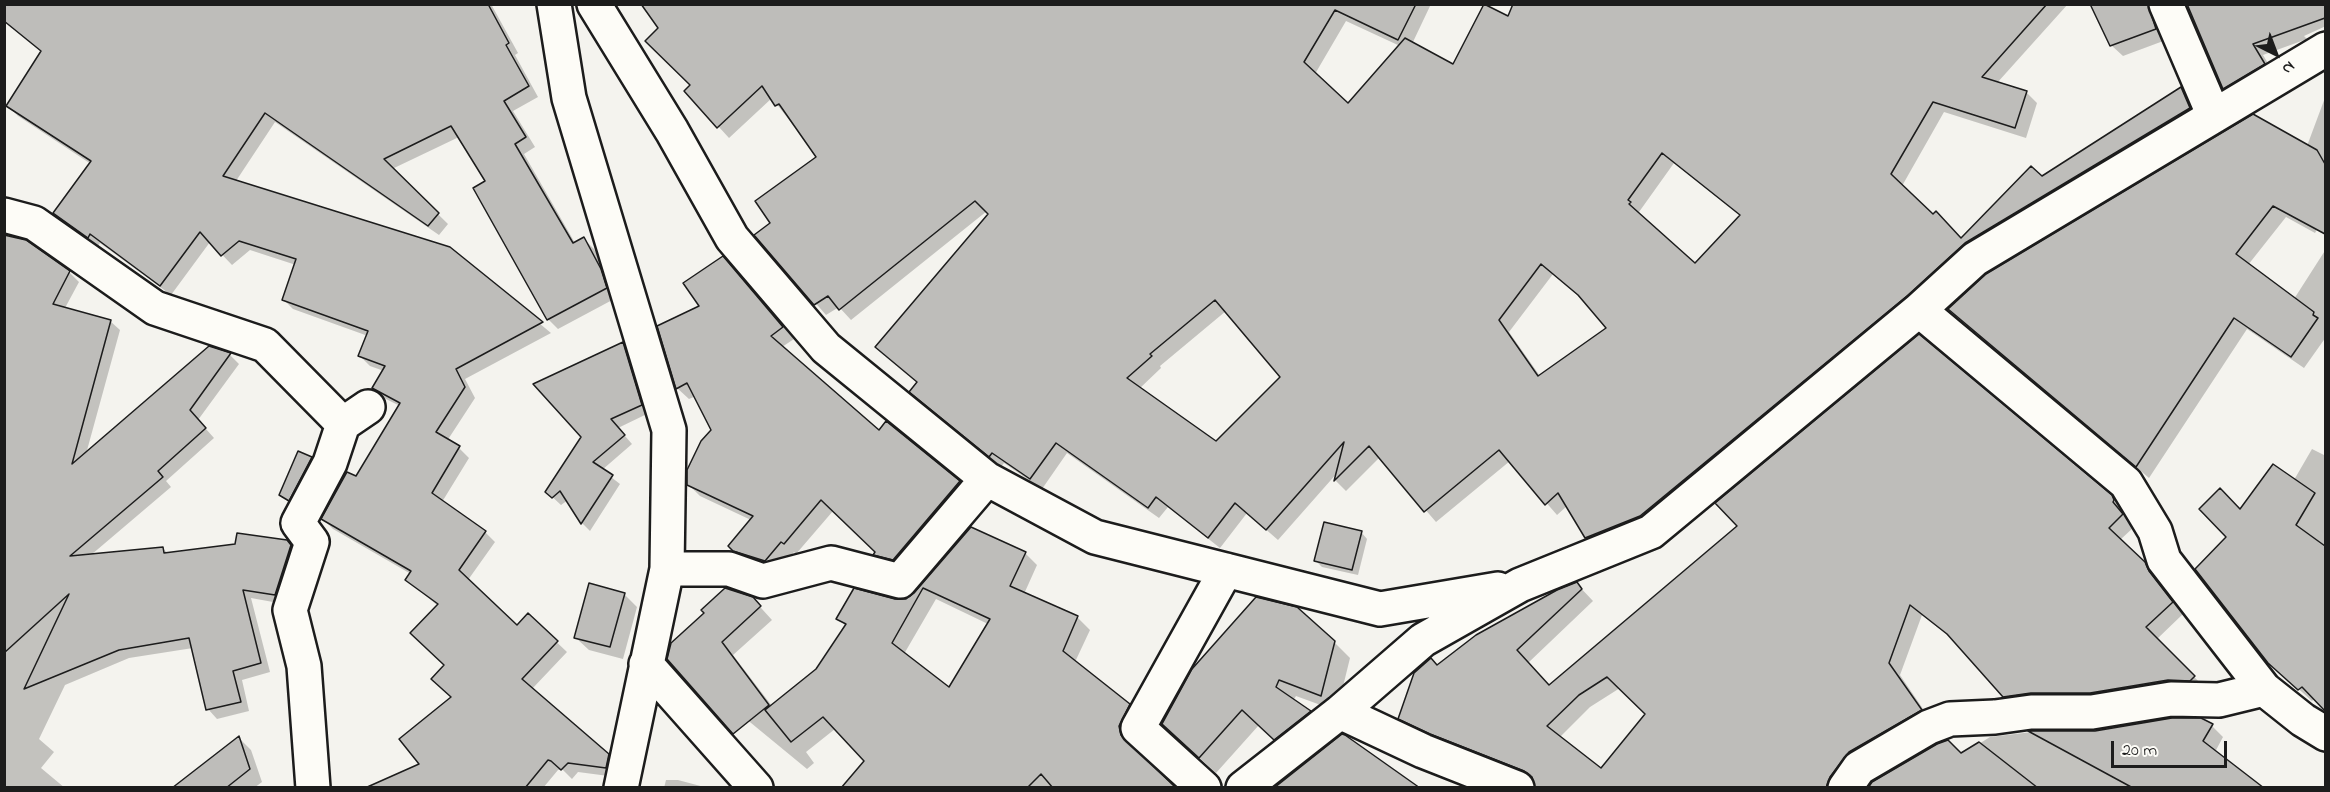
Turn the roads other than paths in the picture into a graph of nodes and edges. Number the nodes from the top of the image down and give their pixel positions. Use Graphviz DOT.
graph roads {
  1 [pos="554,4"];
  2 [pos="594,4"];
  3 [pos="2166,4"];
  4 [pos="2325,49"];
  5 [pos="2214,116"];
  6 [pos="4,215"];
  7 [pos="1919,310"];
  8 [pos="987,479"];
  9 [pos="667,569"];
  10 [pos="1226,570"];
  11 [pos="1520,585"];
  12 [pos="646,664"];
  13 [pos="2264,689"];
  14 [pos="1340,712"];
  15 [pos="2325,734"];
  16 [pos="313,788"];
  17 [pos="621,788"];
  18 [pos="756,788"];
  19 [pos="1204,788"];
  20 [pos="1243,788"];
  21 [pos="1517,788"];
  22 [pos="1845,788"];
  1 -- 9 [label="street"];
  2 -- 8 [label="street"];
  3 -- 5 [label="street"];
  4 -- 5 [label="street"];
  5 -- 7 [label="street"];
  6 -- 16 [label="street"];
  7 -- 11 [label="street"];
  7 -- 13 [label="street"];
  8 -- 9 [label="street"];
  8 -- 10 [label="street"];
  9 -- 12 [label="street"];
  10 -- 11 [label="street"];
  10 -- 19 [label="street"];
  11 -- 14 [label="street"];
  12 -- 17 [label="street"];
  12 -- 18 [label="street"];
  13 -- 15 [label="street"];
  13 -- 22 [label="street"];
  14 -- 20 [label="street"];
  14 -- 21 [label="street"];
}
